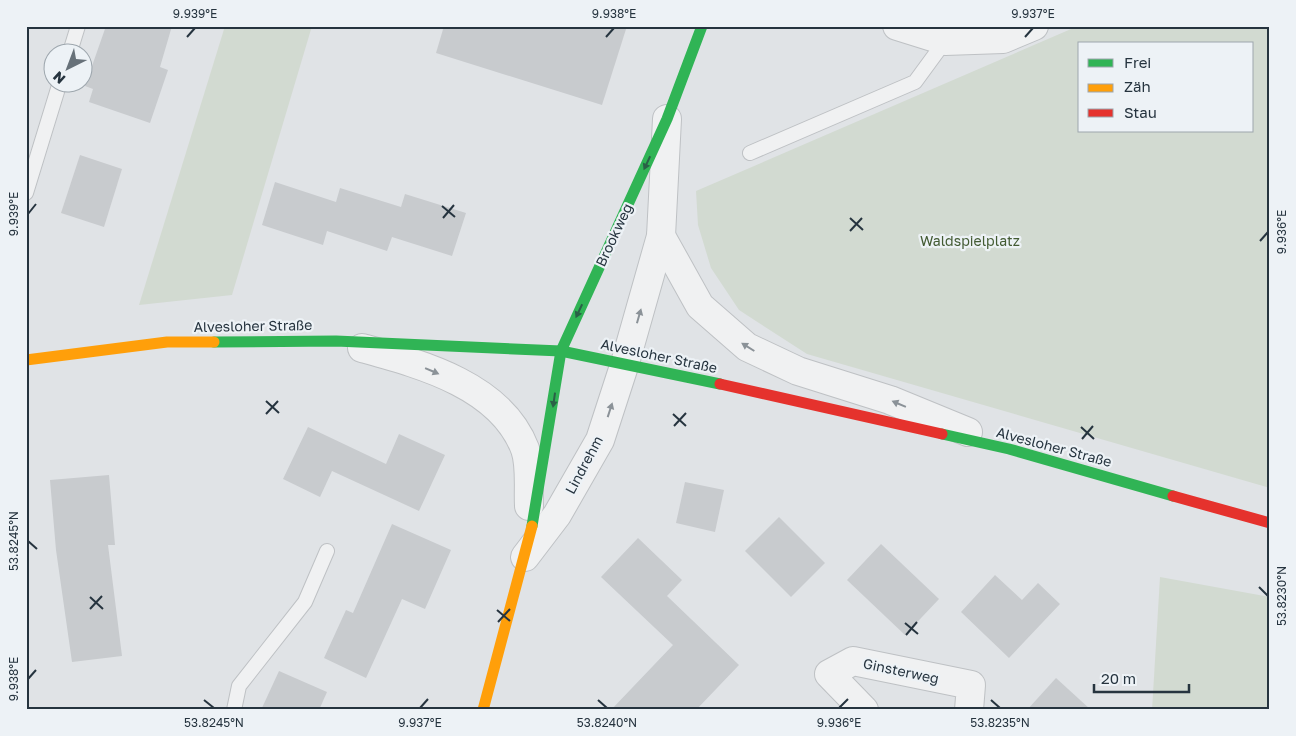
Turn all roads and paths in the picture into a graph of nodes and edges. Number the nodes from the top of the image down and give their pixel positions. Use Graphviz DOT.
graph roads {
  1 [pos="78,26"];
  2 [pos="702,26"];
  3 [pos="897,26"];
  4 [pos="1034,26"];
  5 [pos="945,41"];
  6 [pos="73,42"];
  7 [pos="57,92"];
  8 [pos="667,119"];
  9 [pos="750,153"];
  10 [pos="26,194"];
  11 [pos="661,236"];
  12 [pos="336,340"];
  13 [pos="561,351"];
  14 [pos="26,360"];
  15 [pos="625,363"];
  16 [pos="1009,449"];
  17 [pos="1270,523"];
  18 [pos="531,529"];
  19 [pos="327,551"];
  20 [pos="525,557"];
  21 [pos="971,709"];
  22 [pos="234,710"];
  23 [pos="484,710"];
  24 [pos="864,710"];
  1 -- 6 [label="lane"];
  2 -- 8 [label="street, Brookweg"];
  3 -- 5 [label="street"];
  4 -- 5 [label="street"];
  5 -- 9 [label="lane"];
  7 -- 10 [label="lane"];
  8 -- 11 [label="street, Brookweg"];
  8 -- 13 [label="street, Brookweg, one-way"];
  15 -- 11 [label="street, Brookweg, one-way"];
  16 -- 11 [label="street, one-way"];
  12 -- 13 [label="street, Alvesloher Straße"];
  12 -- 14 [label="street, Alvesloher Straße"];
  12 -- 18 [label="street, one-way"];
  13 -- 15 [label="street, Alvesloher Straße"];
  13 -- 18 [label="street, Lindrehm, one-way"];
  15 -- 16 [label="street, Alvesloher Straße"];
  20 -- 15 [label="street, Lindrehm, one-way"];
  16 -- 17 [label="street, Alvesloher Straße"];
  18 -- 20 [label="street, Lindrehm"];
  19 -- 22 [label="lane"];
  20 -- 23 [label="street, Lindrehm"];
  21 -- 24 [label="street, Ginsterweg"];
}
